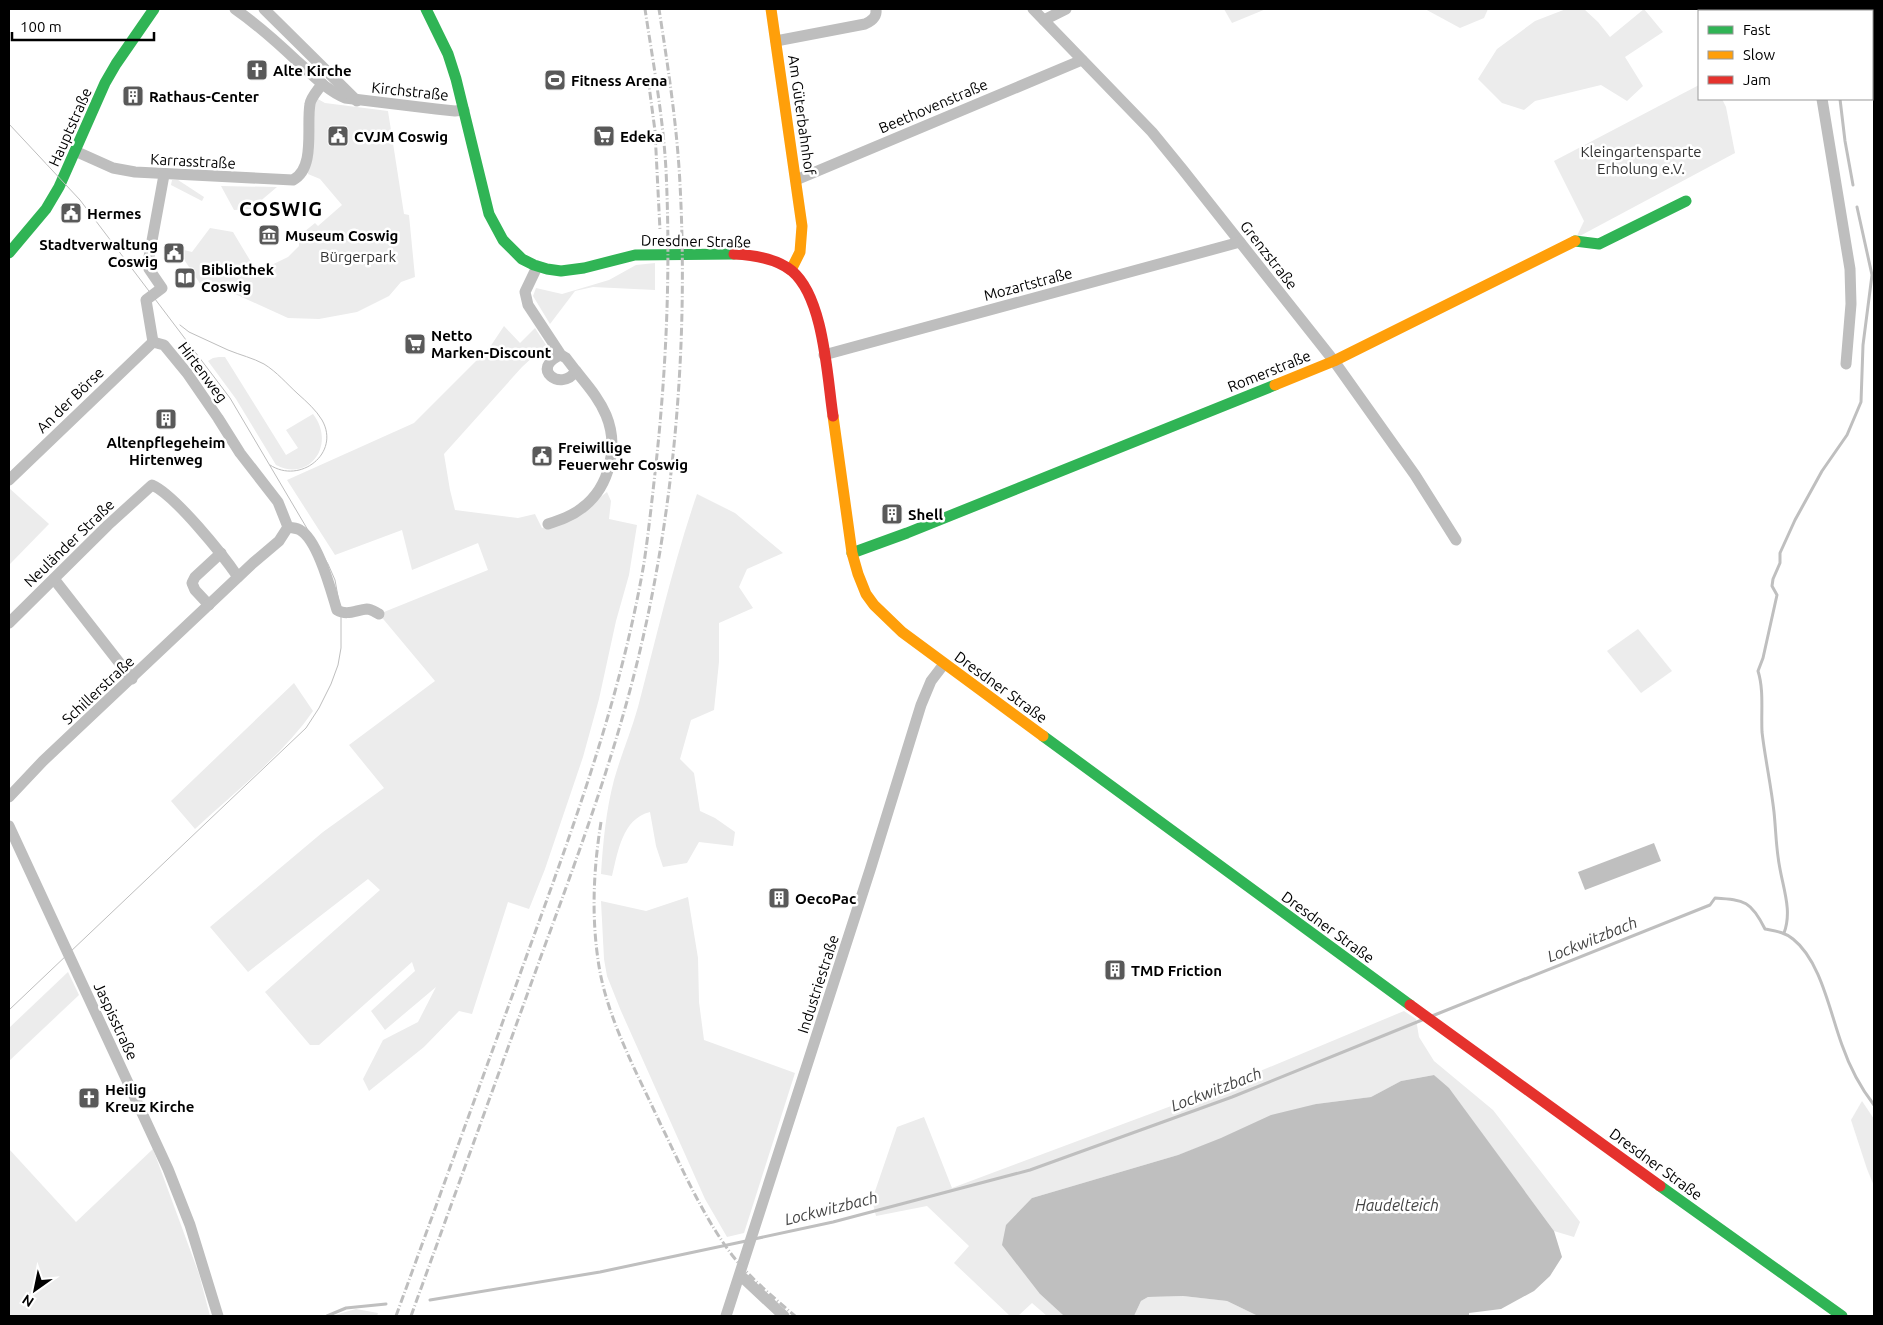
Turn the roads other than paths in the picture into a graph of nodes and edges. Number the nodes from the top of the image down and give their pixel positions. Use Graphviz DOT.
graph roads {
  1 [pos="154,9"];
  2 [pos="235,9"];
  3 [pos="264,9"];
  4 [pos="426,9"];
  5 [pos="771,9"];
  6 [pos="876,9"];
  7 [pos="1033,9"];
  8 [pos="1066,9"];
  9 [pos="1044,20"];
  10 [pos="776,40"];
  11 [pos="1082,60"];
  12 [pos="322,84"];
  13 [pos="1822,100"];
  14 [pos="357,101"];
  15 [pos="464,110"];
  16 [pos="75,151"];
  17 [pos="164,175"];
  18 [pos="796,180"];
  19 [pos="1686,201"];
  20 [pos="802,226"];
  21 [pos="1240,242"];
  22 [pos="9,253"];
  23 [pos="779,263"];
  24 [pos="537,267"];
  25 [pos="791,270"];
  26 [pos="153,342"];
  27 [pos="561,355"];
  28 [pos="824,355"];
  29 [pos="1334,361"];
  30 [pos="1846,364"];
  31 [pos="576,371"];
  32 [pos="9,480"];
  33 [pos="548,524"];
  34 [pos="288,527"];
  35 [pos="1456,540"];
  36 [pos="221,553"];
  37 [pos="852,553"];
  38 [pos="238,577"];
  39 [pos="54,579"];
  40 [pos="209,605"];
  41 [pos="379,614"];
  42 [pos="9,623"];
  43 [pos="944,664"];
  44 [pos="132,679"];
  45 [pos="9,797"];
  46 [pos="9,826"];
  47 [pos="740,1275"];
  48 [pos="218,1316"];
  49 [pos="726,1316"];
  50 [pos="784,1316"];
  51 [pos="1842,1316"];
  1 -- 16 [label="main road, Hauptstraße"];
  2 -- 12 [label="street, Kirchstraße"];
  3 -- 14 [label="street"];
  4 -- 15 [label="main road, Dresdner Straße"];
  5 -- 10 [label="main road, Am Güterbahnhof"];
  6 -- 10 [label="street"];
  7 -- 9 [label="street, Grenzstraße"];
  8 -- 9 [label="street"];
  9 -- 11 [label="street, Grenzstraße"];
  10 -- 18 [label="main road, Am Güterbahnhof"];
  11 -- 18 [label="street, Beethovenstraße"];
  11 -- 21 [label="street, Grenzstraße"];
  12 -- 14 [label="street, Kirchstraße"];
  12 -- 17 [label="street, Karrasstraße"];
  13 -- 30 [label="street"];
  14 -- 15 [label="street, Kirchstraße"];
  15 -- 24 [label="main road, Dresdner Straße"];
  16 -- 17 [label="street, Karrasstraße"];
  16 -- 22 [label="main road, Hauptstraße"];
  17 -- 26 [label="street"];
  18 -- 20 [label="main road, Am Güterbahnhof"];
  19 -- 29 [label="main road, Romerstraße"];
  20 -- 23 [label="main road"];
  20 -- 25 [label="main road, Am Güterbahnhof"];
  21 -- 28 [label="street, Mozartstraße"];
  21 -- 29 [label="street, Grenzstraße"];
  23 -- 24 [label="main road, Dresdner Straße"];
  23 -- 25 [label="main road, Dresdner Straße"];
  24 -- 27 [label="street"];
  25 -- 28 [label="main road, Dresdner Straße"];
  26 -- 32 [label="street, An der Börse"];
  26 -- 34 [label="street, Hirtenweg"];
  27 -- 31 [label="street"];
  27 -- 31 [label="street"];
  28 -- 37 [label="main road, Dresdner Straße"];
  29 -- 35 [label="street, Grenzstraße"];
  29 -- 37 [label="main road, Romerstraße"];
  31 -- 33 [label="street"];
  34 -- 38 [label="street"];
  34 -- 41 [label="street"];
  36 -- 38 [label="street"];
  36 -- 39 [label="street, Neuländer Straße"];
  36 -- 40 [label="street"];
  37 -- 43 [label="main road, Dresdner Straße"];
  38 -- 40 [label="street, Schillerstraße"];
  39 -- 42 [label="street, Neuländer Straße"];
  39 -- 44 [label="street"];
  40 -- 44 [label="street, Schillerstraße"];
  43 -- 47 [label="street, Industriestraße"];
  43 -- 51 [label="main road, Dresdner Straße"];
  44 -- 45 [label="street, Schillerstraße"];
  46 -- 48 [label="street, Jaspisstraße"];
  47 -- 49 [label="street, Industriestraße"];
  47 -- 50 [label="street"];
}
